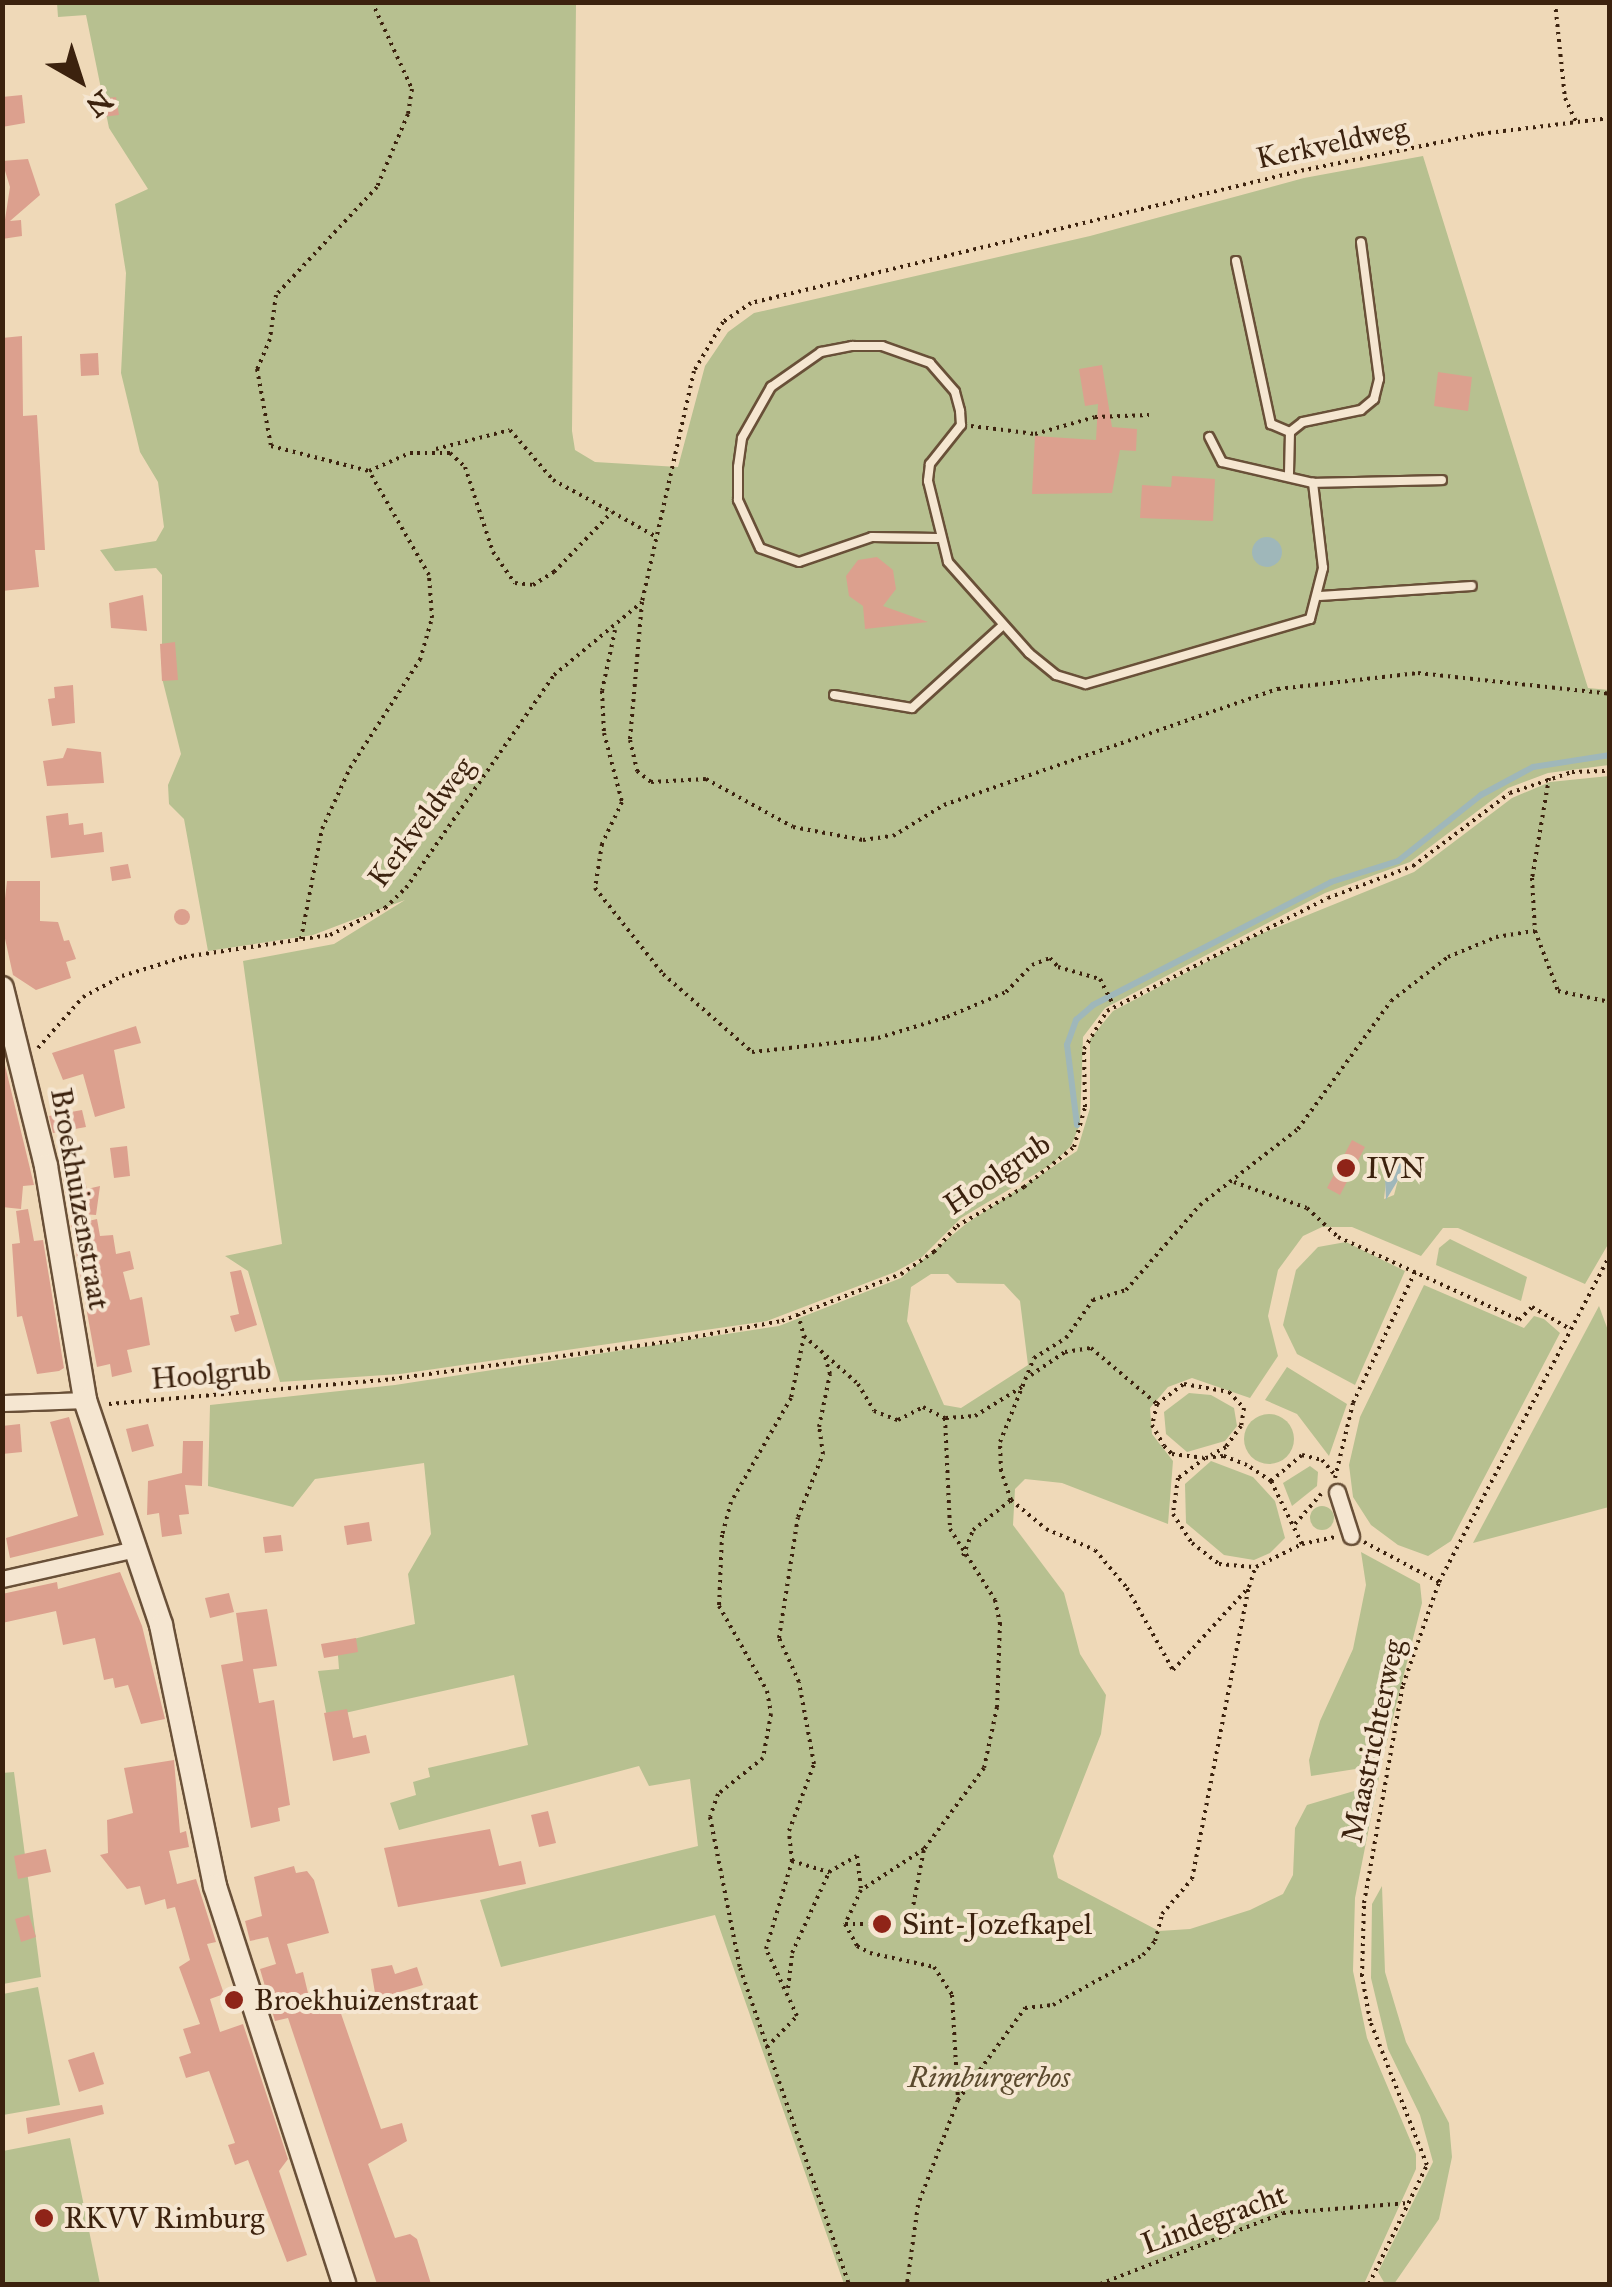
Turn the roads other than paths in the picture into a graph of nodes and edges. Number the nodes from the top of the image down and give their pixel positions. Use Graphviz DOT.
graph roads {
  1 [pos="1361,242"];
  2 [pos="1236,261"];
  3 [pos="1290,432"];
  4 [pos="1209,437"];
  5 [pos="1289,474"];
  6 [pos="1442,480"];
  7 [pos="1313,484"];
  8 [pos="938,538"];
  9 [pos="1472,586"];
  10 [pos="1320,596"];
  11 [pos="1001,627"];
  12 [pos="834,694"];
  13 [pos="2,988"];
  14 [pos="85,1400"];
  15 [pos="2,1403"];
  16 [pos="1336,1483"];
  17 [pos="1352,1536"];
  18 [pos="131,1550"];
  19 [pos="2,1578"];
  20 [pos="344,2284"];
  1 -- 3 [label="lane"];
  2 -- 3 [label="lane"];
  3 -- 5 [label="lane"];
  4 -- 5 [label="lane"];
  5 -- 7 [label="lane"];
  6 -- 7 [label="lane"];
  7 -- 10 [label="lane"];
  8 -- 8 [label="lane"];
  8 -- 11 [label="lane"];
  9 -- 10 [label="lane"];
  10 -- 11 [label="lane"];
  11 -- 12 [label="lane"];
  13 -- 14 [label="street, Broekhuizenstraat"];
  14 -- 15 [label="street"];
  14 -- 18 [label="street, Broekhuizenstraat"];
  16 -- 17 [label="street"];
  18 -- 19 [label="street"];
  18 -- 20 [label="street, Broekhuizenstraat"];
}
